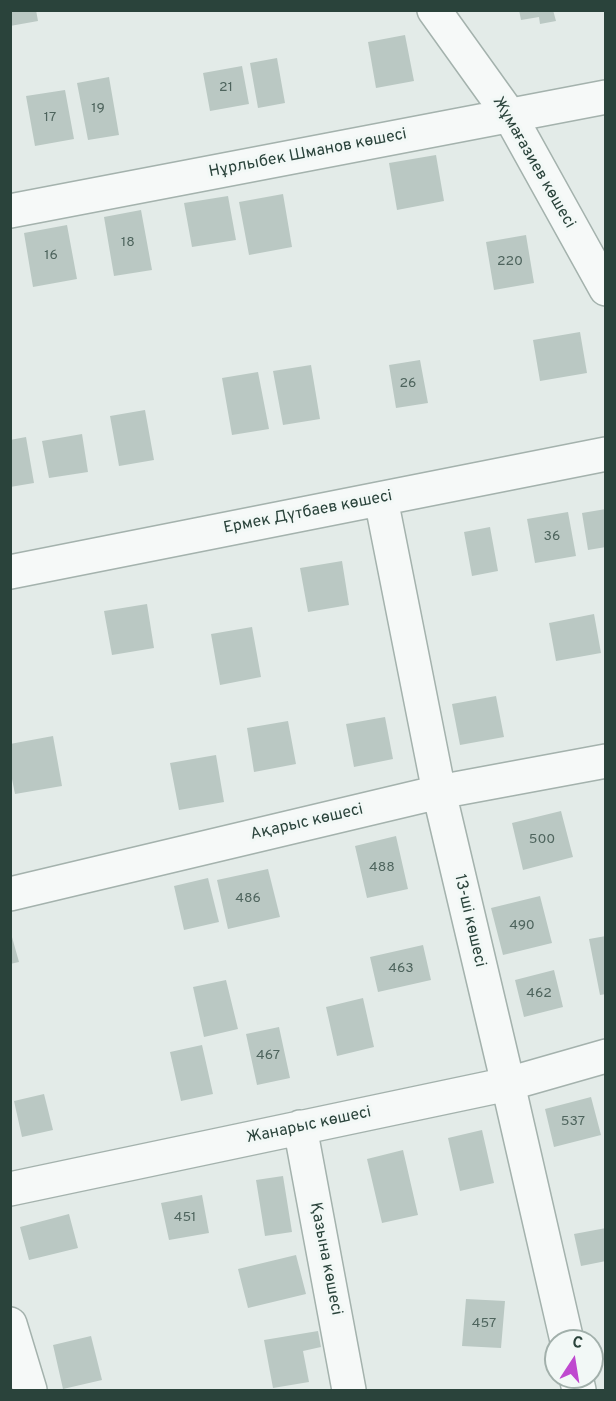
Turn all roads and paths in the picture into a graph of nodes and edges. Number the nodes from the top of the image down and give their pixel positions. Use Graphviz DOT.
graph roads {
  1 [pos="434,10"];
  2 [pos="606,98"];
  3 [pos="510,116"];
  4 [pos="10,211"];
  5 [pos="606,290"];
  6 [pos="606,454"];
  7 [pos="381,499"];
  8 [pos="10,572"];
  9 [pos="606,761"];
  10 [pos="438,792"];
  11 [pos="10,894"];
  12 [pos="606,1056"];
  13 [pos="508,1084"];
  14 [pos="300,1127"];
  15 [pos="10,1189"];
  16 [pos="10,1324"];
  17 [pos="564,1329"];
  18 [pos="30,1390"];
  19 [pos="350,1390"];
  1 -- 3 [label="street, Жұмағазиев көшесі"];
  2 -- 3 [label="street, Нұрлыбек Шманов көшесі"];
  3 -- 4 [label="street, Нұрлыбек Шманов көшесі"];
  3 -- 5 [label="street, Жұмағазиев көшесі"];
  6 -- 7 [label="street, Ермек Дүтбаев көшесi"];
  7 -- 8 [label="street, Ермек Дүтбаев көшесi"];
  7 -- 10 [label="street, 13-ші көшесi"];
  9 -- 10 [label="street, Ақарыс көшесi"];
  10 -- 11 [label="street, Ақарыс көшесi"];
  10 -- 13 [label="street, 13-ші көшесi"];
  12 -- 13 [label="street, Жанарыс көшесі"];
  13 -- 14 [label="street, Жанарыс көшесі"];
  13 -- 17 [label="street, 13-ші көшесi"];
  14 -- 15 [label="street, Жанарыс көшесі"];
  14 -- 19 [label="street, Қазына көшесі"];
  16 -- 18 [label="street"];
}
